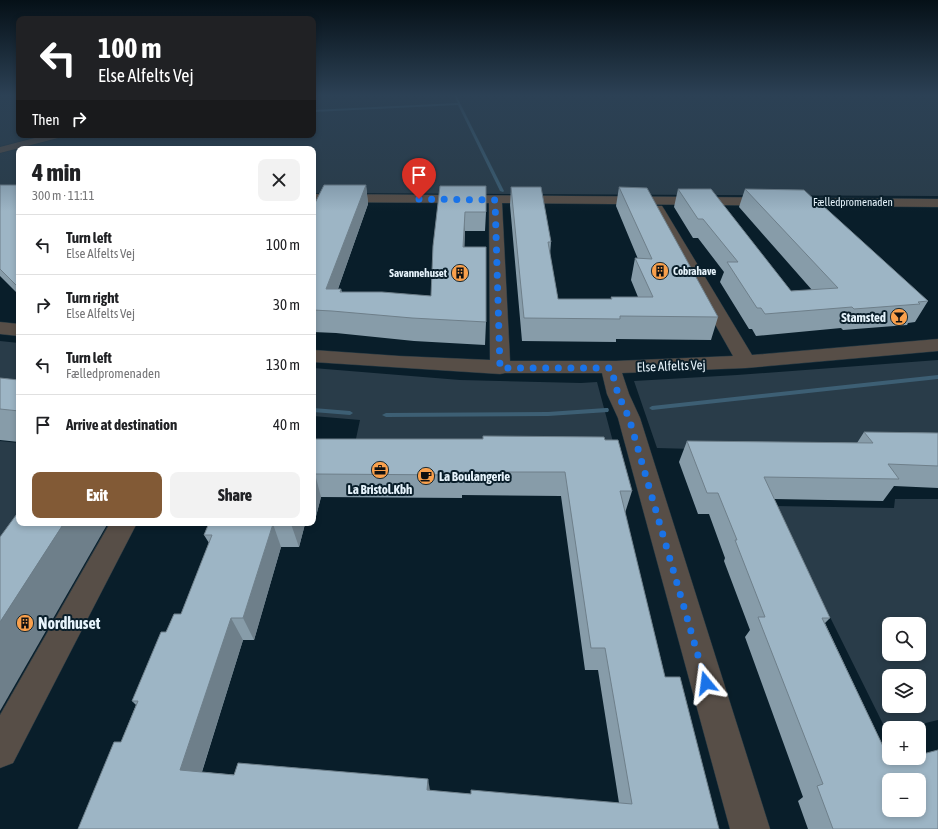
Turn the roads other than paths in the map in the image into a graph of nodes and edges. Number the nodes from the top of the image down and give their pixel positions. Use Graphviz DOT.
graph roads {
  1 [pos="46,138"];
  2 [pos="0,150"];
  3 [pos="316,198"];
  4 [pos="495,200"];
  5 [pos="653,200"];
  6 [pos="938,203"];
  7 [pos="0,328"];
  8 [pos="16,330"];
  9 [pos="938,345"];
  10 [pos="316,356"];
  11 [pos="746,362"];
  12 [pos="500,368"];
  13 [pos="611,368"];
  14 [pos="122,526"];
  15 [pos="0,750"];
  16 [pos="750,829"];
  1 -- 2 [label="street"];
  3 -- 4 [label="street, Fælledpromenaden"];
  4 -- 5 [label="street, Fælledpromenaden"];
  4 -- 12 [label="street"];
  5 -- 6 [label="street, Fælledpromenaden"];
  5 -- 11 [label="street"];
  7 -- 8 [label="street"];
  9 -- 11 [label="street, Else Alfelts Vej"];
  10 -- 12 [label="street, Else Alfelts Vej"];
  11 -- 13 [label="street, Else Alfelts Vej"];
  12 -- 13 [label="street, Else Alfelts Vej"];
  13 -- 16 [label="street"];
  14 -- 15 [label="street"];
}
